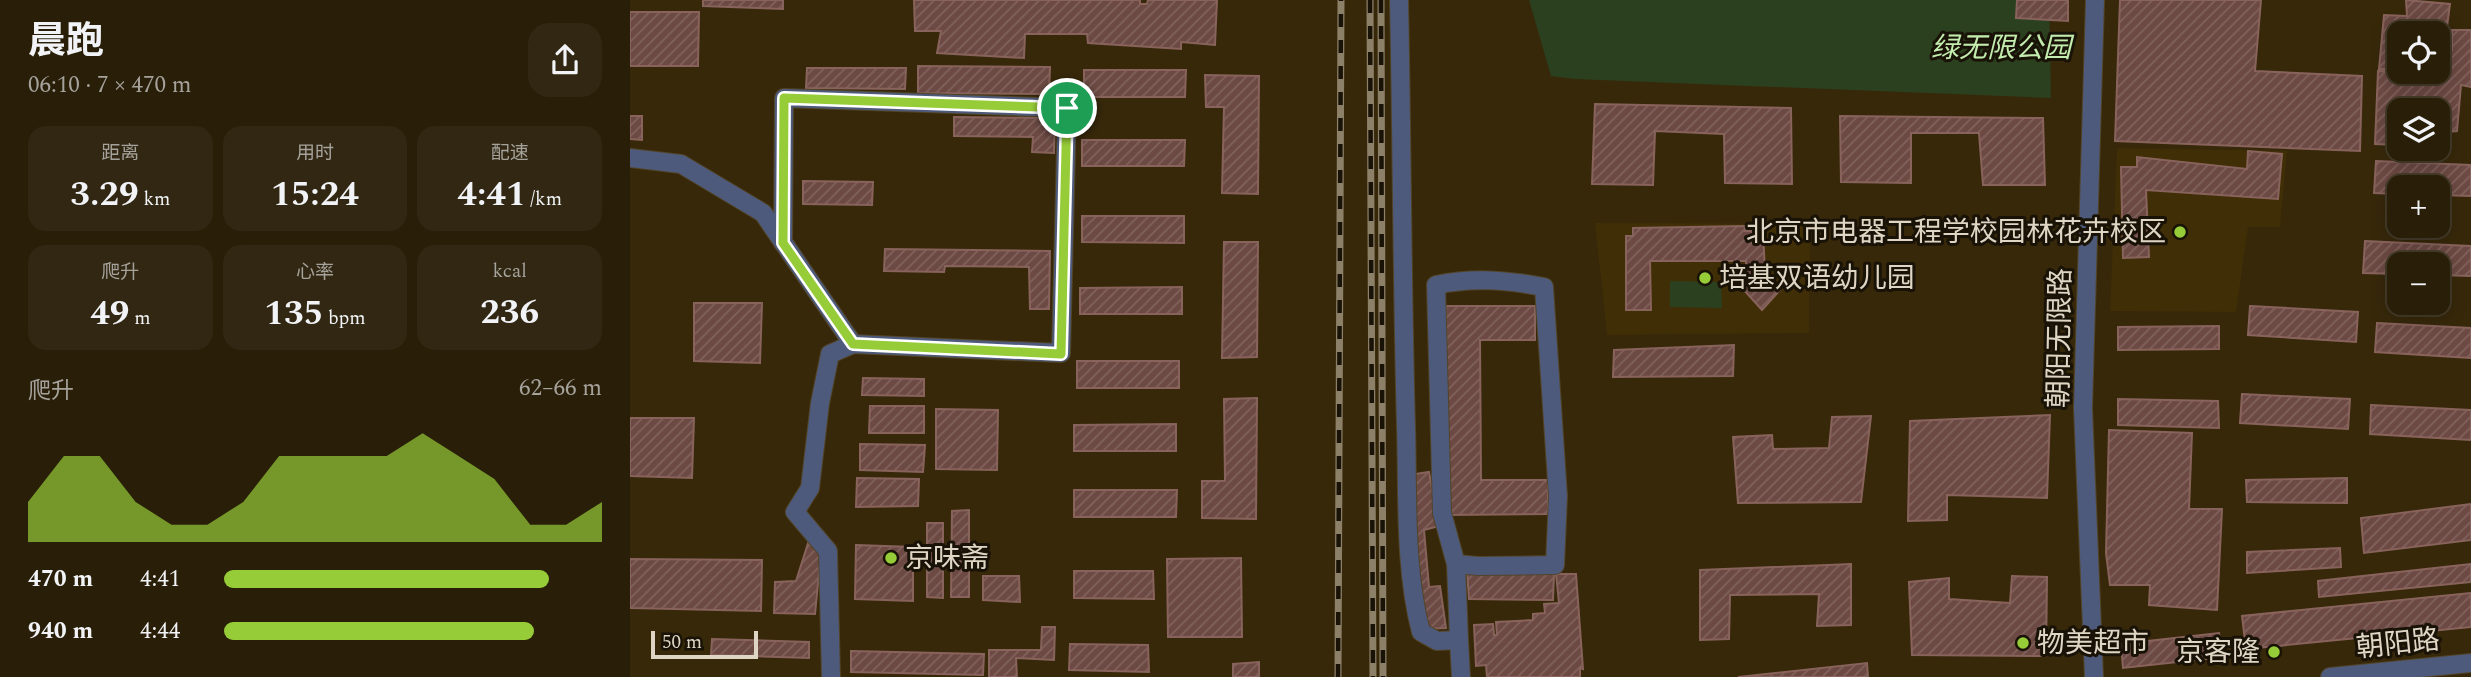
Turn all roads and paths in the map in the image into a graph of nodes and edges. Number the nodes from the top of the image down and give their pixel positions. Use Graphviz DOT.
graph roads {
  1 [pos="1399,0"];
  2 [pos="2095,0"];
  3 [pos="630,158"];
  4 [pos="783,243"];
  5 [pos="853,344"];
  6 [pos="1456,564"];
  7 [pos="1459,640"];
  8 [pos="2471,663"];
  9 [pos="831,677"];
  10 [pos="1461,677"];
  11 [pos="2094,677"];
  12 [pos="2330,677"];
  1 -- 7 [label="street"];
  2 -- 11 [label="street, 朝阳无限路"];
  3 -- 4 [label="street"];
  4 -- 5 [label="street"];
  4 -- 5 [label="street"];
  5 -- 9 [label="street"];
  6 -- 6 [label="street"];
  6 -- 7 [label="street"];
  7 -- 10 [label="street"];
  8 -- 12 [label="street, 朝阳路"];
}
